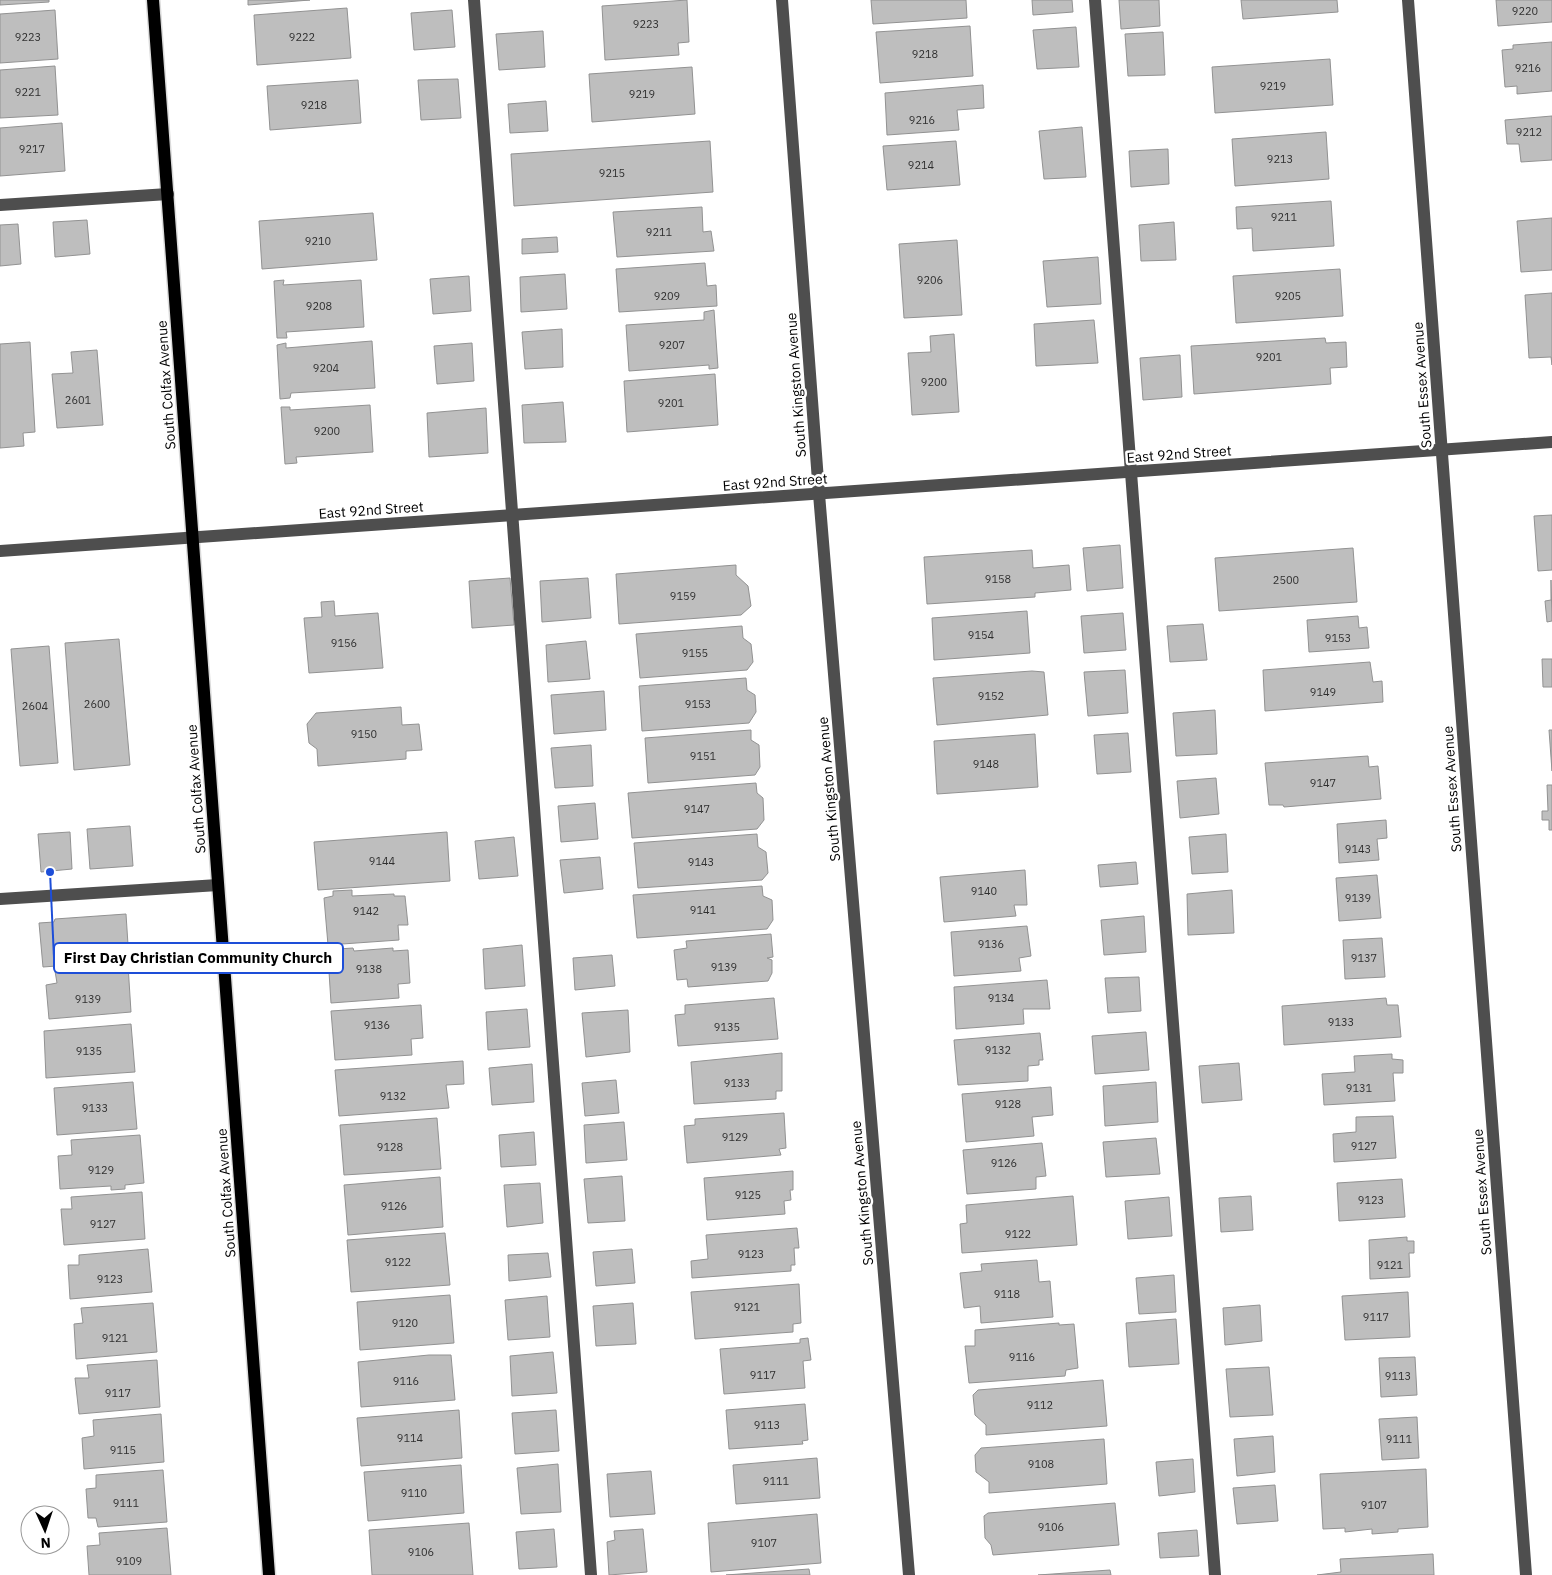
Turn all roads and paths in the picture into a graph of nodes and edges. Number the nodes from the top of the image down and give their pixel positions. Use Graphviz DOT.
graph roads {
  1 [pos="153,0"];
  2 [pos="474,0"];
  3 [pos="782,0"];
  4 [pos="1095,0"];
  5 [pos="1408,0"];
  6 [pos="168,194"];
  7 [pos="0,205"];
  8 [pos="1552,442"];
  9 [pos="1442,450"];
  10 [pos="1130,472"];
  11 [pos="819,494"];
  12 [pos="512,516"];
  13 [pos="193,538"];
  14 [pos="0,551"];
  15 [pos="218,885"];
  16 [pos="0,899"];
  17 [pos="269,1575"];
  18 [pos="590,1575"];
  19 [pos="908,1575"];
  20 [pos="1215,1575"];
  21 [pos="1526,1575"];
  1 -- 6 [label="main road, South Colfax Avenue"];
  2 -- 12 [label="street"];
  3 -- 11 [label="street, South Kingston Avenue"];
  4 -- 10 [label="street"];
  5 -- 9 [label="street, South Essex Avenue"];
  6 -- 7 [label="street"];
  6 -- 13 [label="main road, South Colfax Avenue"];
  8 -- 9 [label="street, East 92nd Street"];
  9 -- 10 [label="street, East 92nd Street"];
  9 -- 21 [label="street, South Essex Avenue"];
  10 -- 11 [label="street, East 92nd Street"];
  10 -- 20 [label="street"];
  11 -- 12 [label="street, East 92nd Street"];
  11 -- 19 [label="street, South Kingston Avenue"];
  12 -- 13 [label="street, East 92nd Street"];
  12 -- 18 [label="street"];
  13 -- 14 [label="street, East 92nd Street"];
  13 -- 15 [label="main road, South Colfax Avenue"];
  15 -- 16 [label="street"];
  15 -- 17 [label="main road, South Colfax Avenue"];
}
